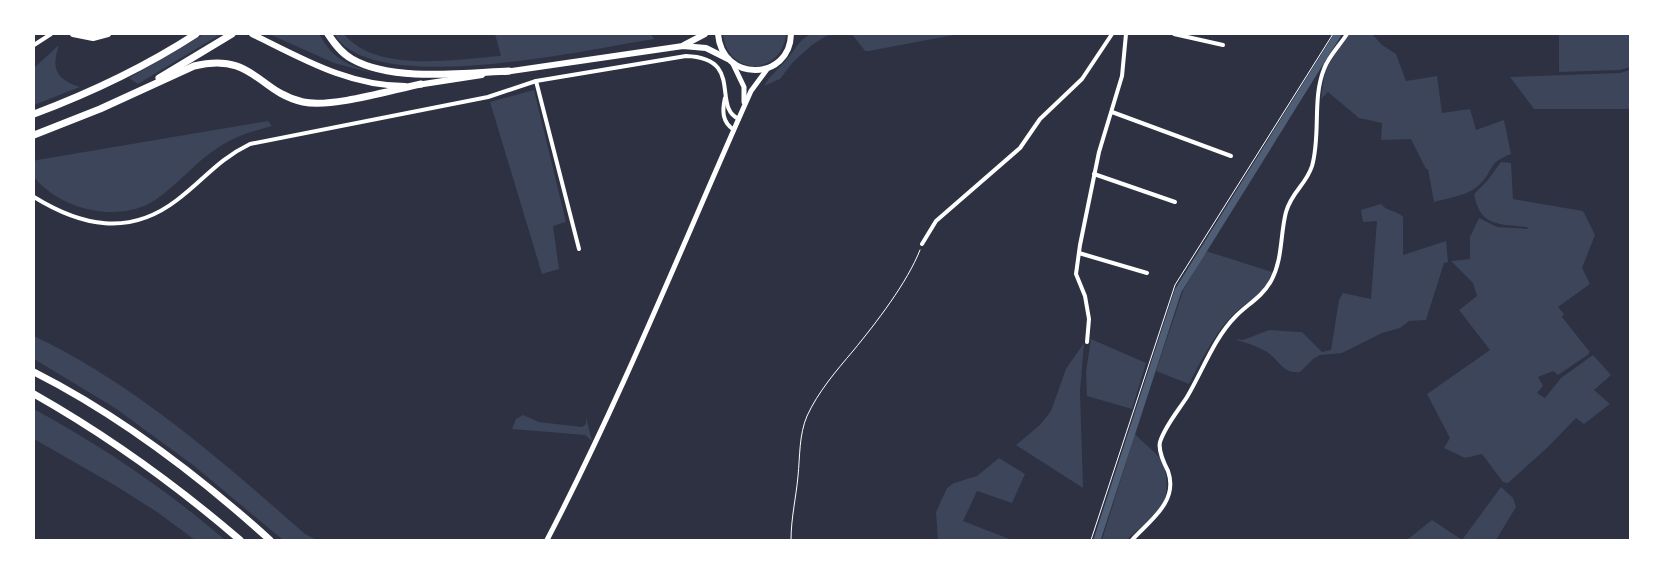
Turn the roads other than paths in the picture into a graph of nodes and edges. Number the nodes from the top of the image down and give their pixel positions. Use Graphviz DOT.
graph roads {
  1 [pos="45,34"];
  2 [pos="51,34"];
  3 [pos="73,34"];
  4 [pos="108,34"];
  5 [pos="196,34"];
  6 [pos="232,34"];
  7 [pos="252,34"];
  8 [pos="328,34"];
  9 [pos="706,34"];
  10 [pos="718,34"];
  11 [pos="791,34"];
  12 [pos="797,34"];
  13 [pos="1112,34"];
  14 [pos="1126,34"];
  15 [pos="1174,34"];
  16 [pos="1347,34"];
  17 [pos="40,40"];
  18 [pos="34,45"];
  19 [pos="683,46"];
  20 [pos="1223,46"];
  21 [pos="788,50"];
  22 [pos="731,61"];
  23 [pos="768,68"];
  24 [pos="508,71"];
  25 [pos="536,81"];
  26 [pos="421,84"];
  27 [pos="726,94"];
  28 [pos="128,96"];
  29 [pos="743,109"];
  30 [pos="1112,112"];
  31 [pos="34,114"];
  32 [pos="739,119"];
  33 [pos="734,130"];
  34 [pos="34,135"];
  35 [pos="1231,156"];
  36 [pos="1094,174"];
  37 [pos="34,197"];
  38 [pos="1175,202"];
  39 [pos="922,244"];
  40 [pos="579,249"];
  41 [pos="1079,253"];
  42 [pos="1147,273"];
  43 [pos="1087,342"];
  44 [pos="34,372"];
  45 [pos="34,394"];
  46 [pos="240,540"];
  47 [pos="270,540"];
  48 [pos="548,540"];
  49 [pos="1132,540"];
  1 -- 17 [label="street"];
  2 -- 17 [label="street"];
  3 -- 4 [label="highway"];
  5 -- 31 [label="highway"];
  6 -- 28 [label="highway"];
  7 -- 26 [label="highway"];
  8 -- 24 [label="highway"];
  9 -- 19 [label="highway"];
  10 -- 22 [label="highway"];
  11 -- 21 [label="highway"];
  12 -- 21 [label="highway"];
  13 -- 39 [label="street"];
  14 -- 30 [label="street"];
  15 -- 20 [label="street"];
  16 -- 49 [label="street"];
  17 -- 18 [label="street"];
  19 -- 22 [label="highway"];
  19 -- 24 [label="highway"];
  21 -- 23 [label="highway"];
  22 -- 23 [label="highway"];
  22 -- 29 [label="street"];
  23 -- 29 [label="street"];
  24 -- 26 [label="highway"];
  25 -- 27 [label="street"];
  25 -- 37 [label="street"];
  25 -- 40 [label="street"];
  26 -- 28 [label="highway"];
  27 -- 32 [label="street"];
  27 -- 33 [label="street"];
  28 -- 34 [label="highway"];
  29 -- 32 [label="street"];
  30 -- 35 [label="street"];
  30 -- 36 [label="street"];
  32 -- 33 [label="street"];
  33 -- 48 [label="street"];
  36 -- 38 [label="street"];
  36 -- 41 [label="street"];
  41 -- 42 [label="street"];
  41 -- 43 [label="street"];
  44 -- 47 [label="highway"];
  45 -- 46 [label="highway"];
}
